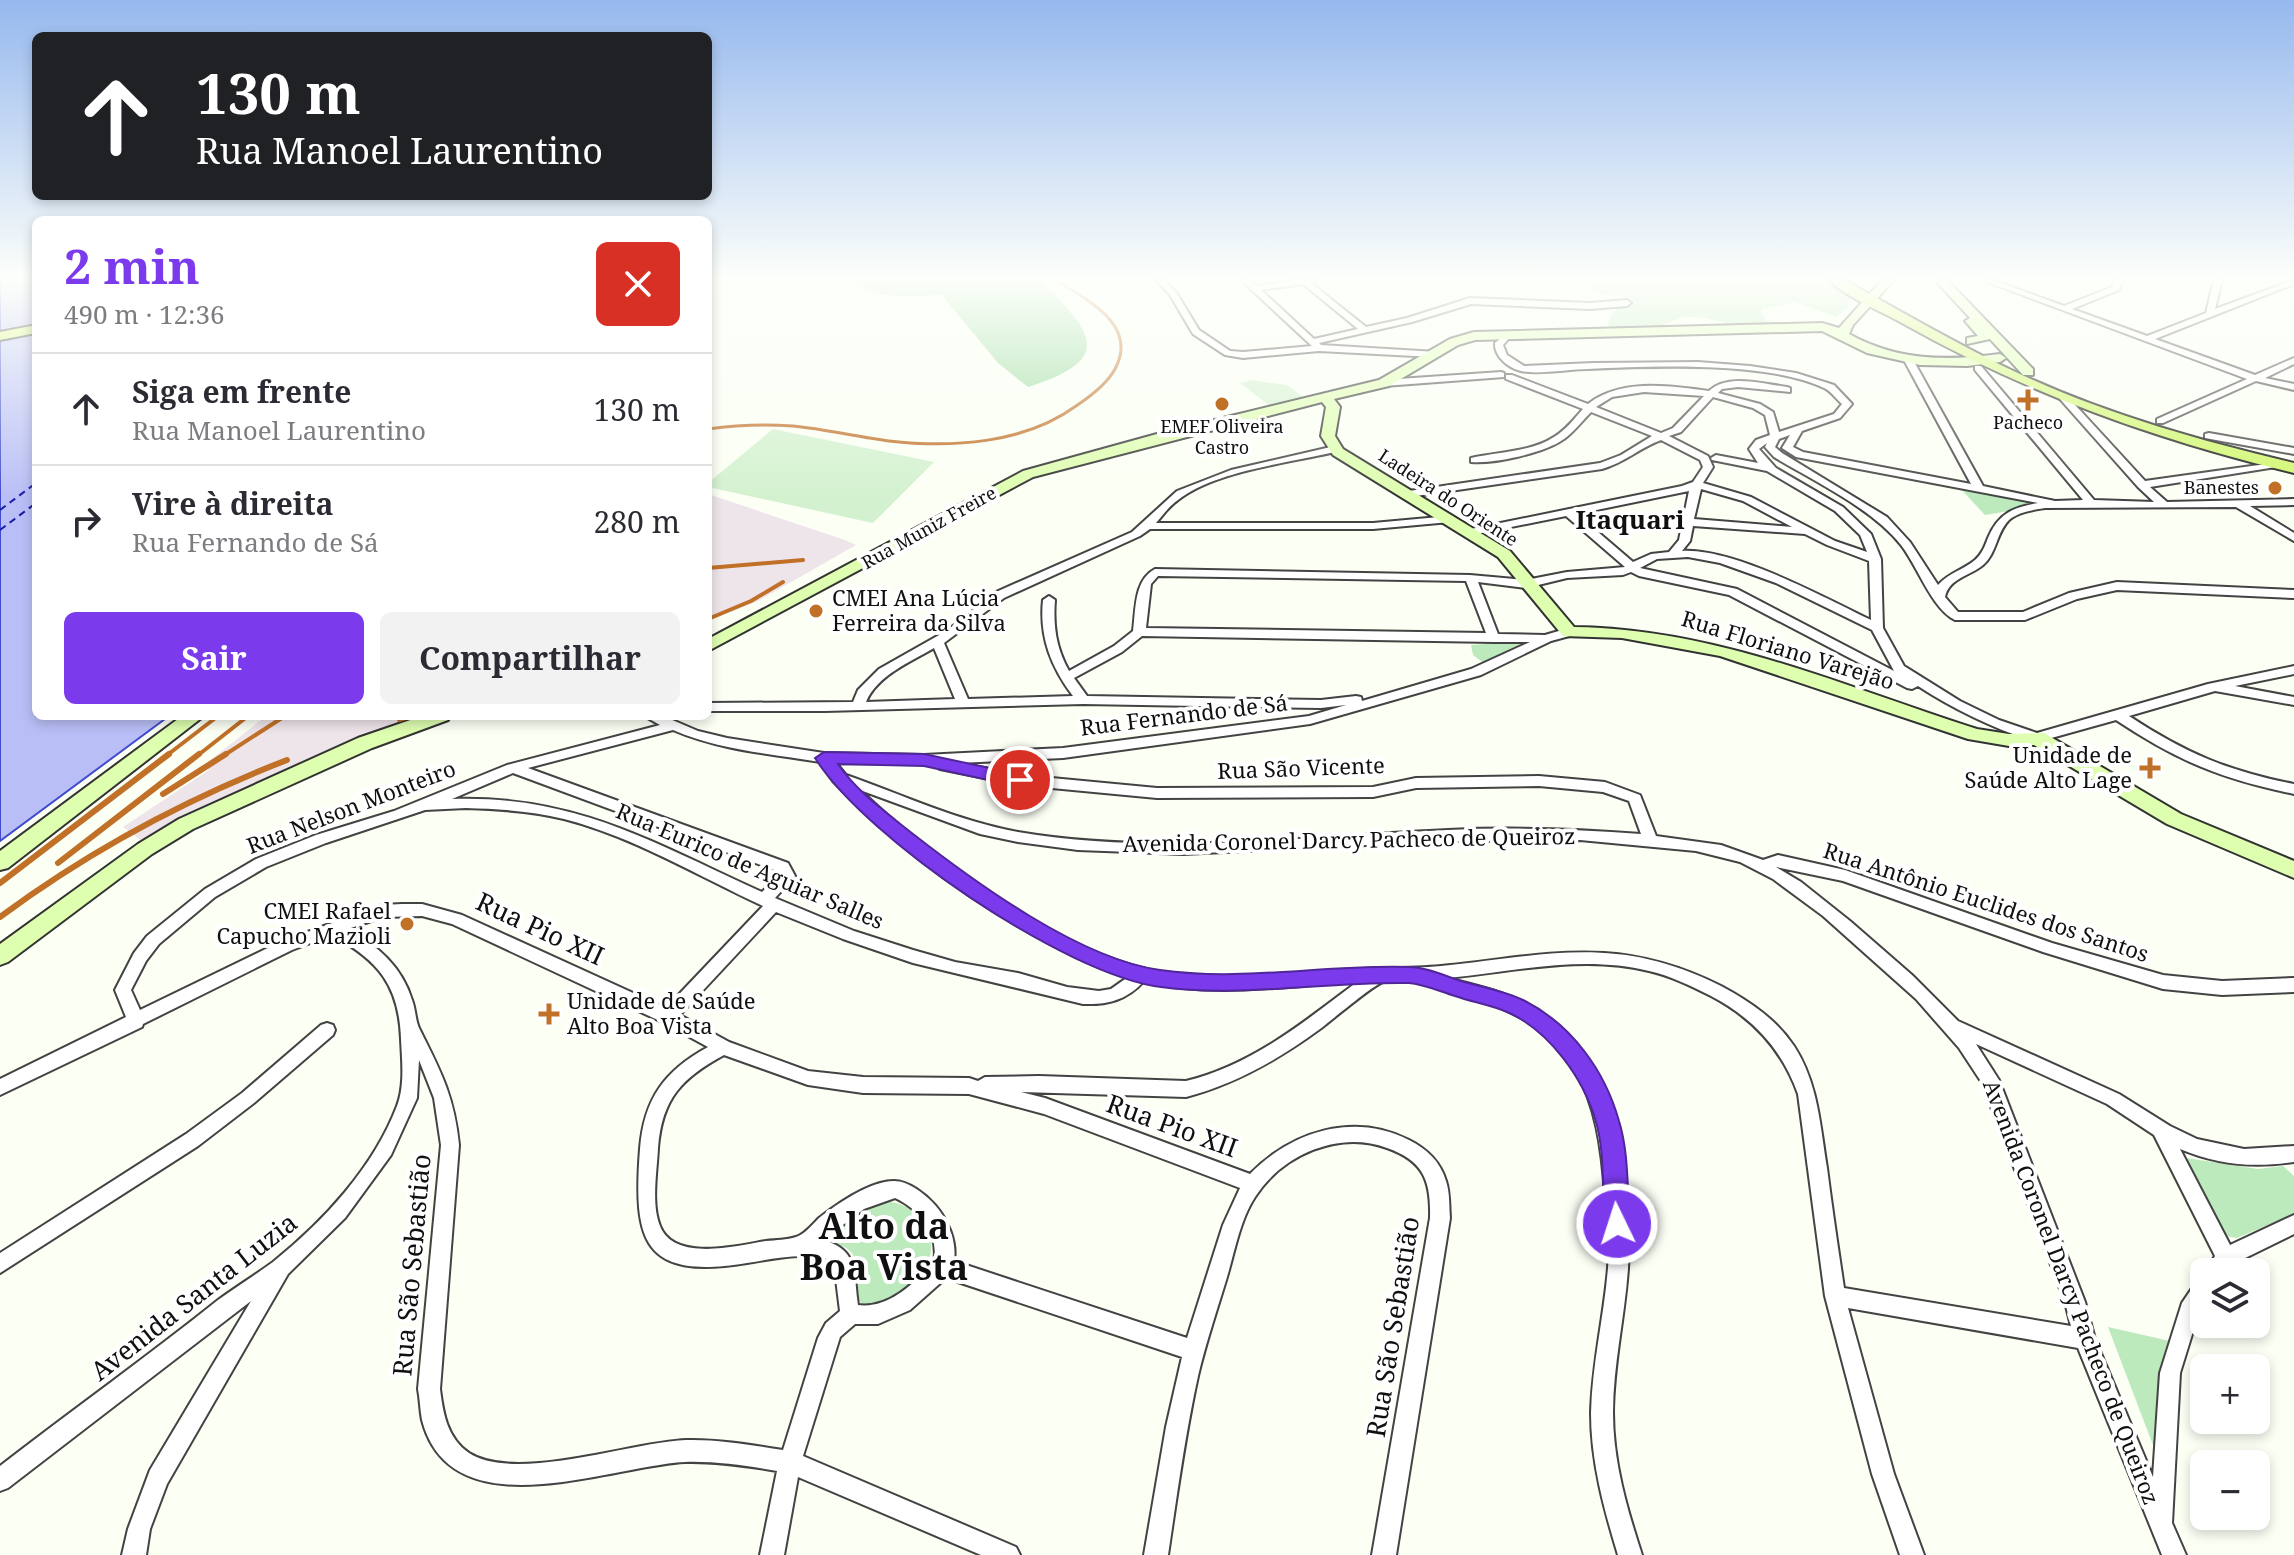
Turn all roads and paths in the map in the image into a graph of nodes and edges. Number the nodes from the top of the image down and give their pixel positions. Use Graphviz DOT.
graph roads {
  1 [pos="1231,353"];
  2 [pos="1261,353"];
  3 [pos="1415,353"];
  4 [pos="1437,353"];
  5 [pos="1501,353"];
  6 [pos="1881,353"];
  7 [pos="1964,353"];
  8 [pos="1997,353"];
  9 [pos="2003,353"];
  10 [pos="2184,353"];
  11 [pos="1434,354"];
  12 [pos="1503,357"];
  13 [pos="2007,357"];
  14 [pos="1909,360"];
  15 [pos="2294,361"];
  16 [pos="1980,364"];
  17 [pos="1956,365"];
  18 [pos="1523,369"];
  19 [pos="1506,374"];
  20 [pos="2022,375"];
  21 [pos="2254,378"];
  22 [pos="1384,383"];
  23 [pos="2294,387"];
  24 [pos="1787,390"];
  25 [pos="1709,395"];
  26 [pos="2063,397"];
  27 [pos="1326,398"];
  28 [pos="1587,408"];
  29 [pos="2160,421"];
  30 [pos="1798,430"];
  31 [pos="1661,436"];
  32 [pos="1775,436"];
  33 [pos="2209,436"];
  34 [pos="1335,449"];
  35 [pos="1754,449"];
  36 [pos="2294,451"];
  37 [pos="1710,458"];
  38 [pos="2294,458"];
  39 [pos="1475,460"];
  40 [pos="2276,464"];
  41 [pos="2294,468"];
  42 [pos="1772,470"];
  43 [pos="1697,484"];
  44 [pos="2142,485"];
  45 [pos="1979,489"];
  46 [pos="1409,494"];
  47 [pos="2294,502"];
  48 [pos="2238,504"];
  49 [pos="2093,505"];
  50 [pos="2164,505"];
  51 [pos="2070,506"];
  52 [pos="1567,511"];
  53 [pos="1450,519"];
  54 [pos="1688,522"];
  55 [pos="921,525"];
  56 [pos="1149,526"];
  57 [pos="1808,531"];
  58 [pos="1471,532"];
  59 [pos="2294,538"];
  60 [pos="1673,554"];
  61 [pos="1875,559"];
  62 [pos="1080,561"];
  63 [pos="1632,566"];
  64 [pos="1064,576"];
  65 [pos="1470,578"];
  66 [pos="1532,584"];
  67 [pos="2294,594"];
  68 [pos="1939,597"];
  69 [pos="1049,600"];
  70 [pos="712,628"];
  71 [pos="1877,628"];
  72 [pos="1139,632"];
  73 [pos="1569,632"];
  74 [pos="1494,638"];
  75 [pos="1547,638"];
  76 [pos="938,642"];
  77 [pos="712,644"];
  78 [pos="2294,670"];
  79 [pos="1065,678"];
  80 [pos="2213,687"];
  81 [pos="1935,692"];
  82 [pos="1388,696"];
  83 [pos="1083,700"];
  84 [pos="2294,701"];
  85 [pos="963,703"];
  86 [pos="858,705"];
  87 [pos="712,707"];
  88 [pos="2118,715"];
  89 [pos="190,720"];
  90 [pos="430,720"];
  91 [pos="660,720"];
  92 [pos="673,726"];
  93 [pos="2037,738"];
  94 [pos="824,758"];
  95 [pos="924,760"];
  96 [pos="512,768"];
  97 [pos="837,777"];
  98 [pos="2294,789"];
  99 [pos="426,805"];
  100 [pos="1651,841"];
  101 [pos="0,862"];
  102 [pos="1762,866"];
  103 [pos="2294,870"];
  104 [pos="769,902"];
  105 [pos="333,928"];
  106 [pos="0,956"];
  107 [pos="1140,975"];
  108 [pos="1412,975"];
  109 [pos="1378,976"];
  110 [pos="2294,985"];
  111 [pos="668,1017"];
  112 [pos="136,1022"];
  113 [pos="1954,1026"];
  114 [pos="327,1030"];
  115 [pos="411,1030"];
  116 [pos="723,1047"];
  117 [pos="969,1086"];
  118 [pos="0,1087"];
  119 [pos="2161,1130"];
  120 [pos="2294,1154"];
  121 [pos="1253,1184"];
  122 [pos="2294,1224"];
  123 [pos="803,1246"];
  124 [pos="2218,1258"];
  125 [pos="2232,1258"];
  126 [pos="0,1264"];
  127 [pos="283,1266"];
  128 [pos="943,1267"];
  129 [pos="1835,1296"];
  130 [pos="2190,1309"];
  131 [pos="852,1314"];
  132 [pos="2085,1339"];
  133 [pos="1194,1351"];
  134 [pos="790,1462"];
  135 [pos="0,1480"];
  136 [pos="2162,1525"];
  137 [pos="134,1555"];
  138 [pos="772,1555"];
  139 [pos="1008,1555"];
  140 [pos="1156,1555"];
  141 [pos="1384,1555"];
  142 [pos="1630,1555"];
  143 [pos="1912,1555"];
  144 [pos="2174,1555"];
  1 -- 2 [label="street"];
  3 -- 11 [label="street"];
  4 -- 11 [label="street, Rua Muniz Freire"];
  5 -- 12 [label="street"];
  6 -- 14 [label="street"];
  7 -- 16 [label="main road"];
  8 -- 13 [label="main road"];
  9 -- 13 [label="street"];
  10 -- 21 [label="street"];
  11 -- 22 [label="street, Rua Muniz Freire"];
  12 -- 18 [label="street"];
  12 -- 19 [label="street"];
  13 -- 16 [label="street"];
  13 -- 20 [label="main road"];
  14 -- 17 [label="street"];
  14 -- 45 [label="street"];
  15 -- 21 [label="street"];
  16 -- 17 [label="main road"];
  16 -- 20 [label="main road"];
  16 -- 49 [label="street"];
  18 -- 19 [label="street"];
  18 -- 30 [label="street"];
  19 -- 22 [label="street"];
  19 -- 28 [label="street"];
  20 -- 26 [label="main road"];
  20 -- 29 [label="main road"];
  21 -- 23 [label="street"];
  21 -- 29 [label="street"];
  22 -- 27 [label="street, Rua Muniz Freire"];
  24 -- 25 [label="street"];
  25 -- 28 [label="street"];
  25 -- 31 [label="street"];
  25 -- 32 [label="street"];
  26 -- 40 [label="main road"];
  26 -- 44 [label="street"];
  27 -- 34 [label="street"];
  27 -- 55 [label="street, Rua Muniz Freire"];
  28 -- 31 [label="street"];
  28 -- 39 [label="street"];
  29 -- 33 [label="main road"];
  30 -- 32 [label="street"];
  30 -- 45 [label="street"];
  31 -- 37 [label="street"];
  31 -- 46 [label="street"];
  32 -- 35 [label="street"];
  32 -- 68 [label="street"];
  33 -- 36 [label="street"];
  33 -- 38 [label="main road"];
  34 -- 46 [label="street, Ladeira do Oriente"];
  34 -- 56 [label="street"];
  35 -- 37 [label="street"];
  35 -- 42 [label="street"];
  37 -- 42 [label="street"];
  37 -- 43 [label="street"];
  40 -- 41 [label="main road"];
  40 -- 44 [label="street"];
  42 -- 61 [label="street"];
  43 -- 52 [label="street"];
  43 -- 54 [label="street"];
  43 -- 57 [label="street"];
  44 -- 50 [label="street"];
  45 -- 51 [label="street"];
  46 -- 53 [label="street, Ladeira do Oriente"];
  47 -- 48 [label="street"];
  48 -- 50 [label="street"];
  48 -- 59 [label="street"];
  49 -- 50 [label="street"];
  49 -- 51 [label="street"];
  51 -- 68 [label="street"];
  52 -- 58 [label="street"];
  52 -- 63 [label="street"];
  53 -- 56 [label="street"];
  53 -- 58 [label="street, Ladeira do Oriente"];
  54 -- 57 [label="street"];
  54 -- 60 [label="street"];
  55 -- 70 [label="street, Rua Muniz Freire"];
  55 -- 77 [label="street, Rua Muniz Freire"];
  56 -- 62 [label="street"];
  57 -- 61 [label="street"];
  58 -- 66 [label="street, Ladeira do Oriente"];
  60 -- 63 [label="street"];
  60 -- 71 [label="street"];
  61 -- 71 [label="street"];
  62 -- 64 [label="street"];
  62 -- 76 [label="street"];
  63 -- 66 [label="street"];
  63 -- 81 [label="street"];
  65 -- 66 [label="street"];
  65 -- 72 [label="street"];
  65 -- 74 [label="street"];
  66 -- 73 [label="street, Ladeira do Oriente"];
  67 -- 68 [label="street"];
  69 -- 79 [label="street"];
  71 -- 81 [label="street"];
  72 -- 74 [label="street"];
  72 -- 79 [label="street"];
  73 -- 75 [label="street, Rua Floriano Varejão"];
  73 -- 93 [label="street, Rua Floriano Varejão"];
  74 -- 75 [label="street"];
  75 -- 82 [label="street, Rua Floriano Varejão"];
  76 -- 85 [label="street"];
  76 -- 86 [label="street"];
  78 -- 80 [label="street"];
  79 -- 83 [label="street"];
  80 -- 84 [label="street"];
  80 -- 88 [label="street"];
  81 -- 93 [label="street"];
  82 -- 83 [label="street"];
  82 -- 95 [label="street, Rua Fernando de Sá"];
  83 -- 85 [label="street"];
  85 -- 86 [label="street"];
  86 -- 87 [label="street"];
  88 -- 93 [label="street"];
  88 -- 98 [label="street"];
  89 -- 101 [label="street"];
  90 -- 106 [label="street"];
  91 -- 92 [label="street, Rua Fernando de Sá"];
  92 -- 94 [label="street, Rua Fernando de Sá"];
  92 -- 96 [label="street, Rua Nelson Monteiro"];
  93 -- 103 [label="street"];
  94 -- 95 [label="street, Rua Fernando de Sá"];
  94 -- 97 [label="street"];
  95 -- 100 [label="street, Rua São Vicente"];
  96 -- 99 [label="street, Rua Nelson Monteiro"];
  96 -- 104 [label="street"];
  97 -- 100 [label="street, Avenida Coronel Darcy Pacheco de Queiroz"];
  97 -- 107 [label="street"];
  99 -- 104 [label="street, Rua Eurico de Aguiar Salles"];
  99 -- 112 [label="street, Rua Nelson Monteiro"];
  100 -- 102 [label="street, Avenida Coronel Darcy Pacheco de Queiroz"];
  102 -- 110 [label="street, Rua Antônio Euclides dos Santos"];
  102 -- 113 [label="street, Avenida Coronel Darcy Pacheco de Queiroz"];
  104 -- 107 [label="street, Rua Eurico de Aguiar Salles"];
  104 -- 111 [label="street"];
  105 -- 111 [label="street, Rua Pio XII"];
  105 -- 112 [label="street, Rua Pio XII"];
  105 -- 115 [label="street, Avenida Santa Luzia"];
  107 -- 109 [label="street"];
  108 -- 109 [label="street"];
  108 -- 129 [label="street"];
  108 -- 142 [label="street"];
  109 -- 117 [label="street"];
  111 -- 116 [label="street, Rua Pio XII"];
  112 -- 118 [label="street, Rua Pio XII"];
  113 -- 119 [label="street"];
  113 -- 132 [label="street, Avenida Coronel Darcy Pacheco de Queiroz"];
  114 -- 126 [label="street"];
  115 -- 127 [label="street, Avenida Santa Luzia"];
  115 -- 134 [label="street, Rua São Sebastião"];
  116 -- 117 [label="street, Rua Pio XII"];
  116 -- 123 [label="street"];
  117 -- 121 [label="street, Rua Pio XII"];
  119 -- 120 [label="street"];
  119 -- 124 [label="street"];
  121 -- 133 [label="street"];
  121 -- 141 [label="street, Rua São Sebastião"];
  122 -- 125 [label="street"];
  123 -- 128 [label="street"];
  123 -- 131 [label="street"];
  127 -- 135 [label="street, Avenida Santa Luzia"];
  127 -- 137 [label="street"];
  128 -- 131 [label="street"];
  128 -- 133 [label="street"];
  129 -- 132 [label="street"];
  129 -- 143 [label="street"];
  130 -- 136 [label="street"];
  131 -- 134 [label="street"];
  132 -- 136 [label="street, Avenida Coronel Darcy Pacheco de Queiroz"];
  133 -- 140 [label="street"];
  134 -- 138 [label="street"];
  134 -- 139 [label="street, Rua São Sebastião"];
  136 -- 144 [label="street, Avenida Coronel Darcy Pacheco de Queiroz"];
}
